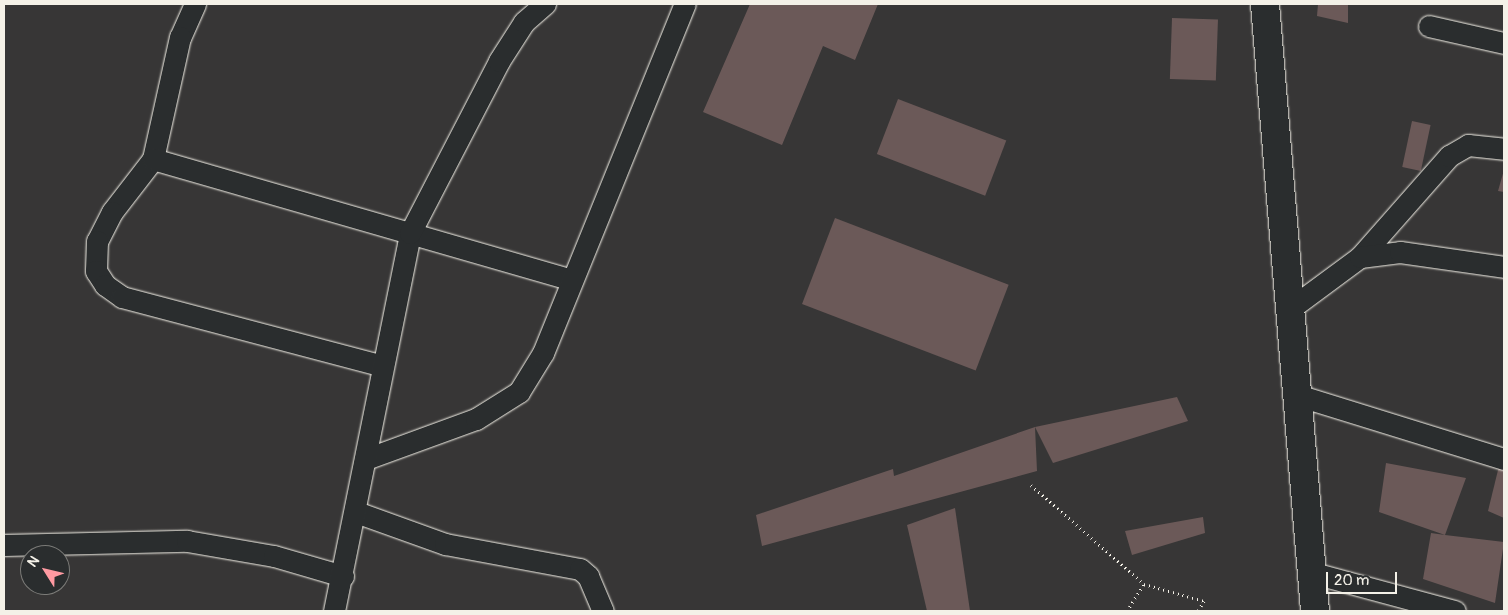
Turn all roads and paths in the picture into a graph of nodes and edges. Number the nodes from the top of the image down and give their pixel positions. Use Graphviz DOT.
graph roads {
  1 [pos="195,4"];
  2 [pos="545,4"];
  3 [pos="685,4"];
  4 [pos="1265,4"];
  5 [pos="1429,26"];
  6 [pos="1504,44"];
  7 [pos="1504,149"];
  8 [pos="153,160"];
  9 [pos="410,233"];
  10 [pos="1360,257"];
  11 [pos="1504,267"];
  12 [pos="570,279"];
  13 [pos="1291,308"];
  14 [pos="380,365"];
  15 [pos="1297,395"];
  16 [pos="366,459"];
  17 [pos="1504,460"];
  18 [pos="1032,485"];
  19 [pos="356,512"];
  20 [pos="4,545"];
  21 [pos="1310,572"];
  22 [pos="343,576"];
  23 [pos="1144,584"];
  24 [pos="334,611"];
  25 [pos="603,611"];
  26 [pos="1127,611"];
  27 [pos="1198,611"];
  28 [pos="1315,611"];
  29 [pos="1455,611"];
  1 -- 8 [label="street"];
  2 -- 9 [label="street"];
  3 -- 12 [label="street"];
  4 -- 13 [label="main road"];
  5 -- 6 [label="street"];
  7 -- 10 [label="street"];
  8 -- 9 [label="street"];
  8 -- 14 [label="street"];
  9 -- 12 [label="street"];
  9 -- 14 [label="street"];
  10 -- 11 [label="street"];
  10 -- 13 [label="street"];
  12 -- 16 [label="street"];
  13 -- 15 [label="main road"];
  14 -- 16 [label="street"];
  15 -- 17 [label="street"];
  15 -- 21 [label="main road"];
  16 -- 19 [label="street"];
  18 -- 23 [label="path"];
  19 -- 22 [label="street"];
  19 -- 25 [label="street"];
  20 -- 22 [label="street"];
  21 -- 28 [label="main road"];
  21 -- 29 [label="street"];
  22 -- 24 [label="street"];
  23 -- 26 [label="path"];
  23 -- 27 [label="path"];
}
